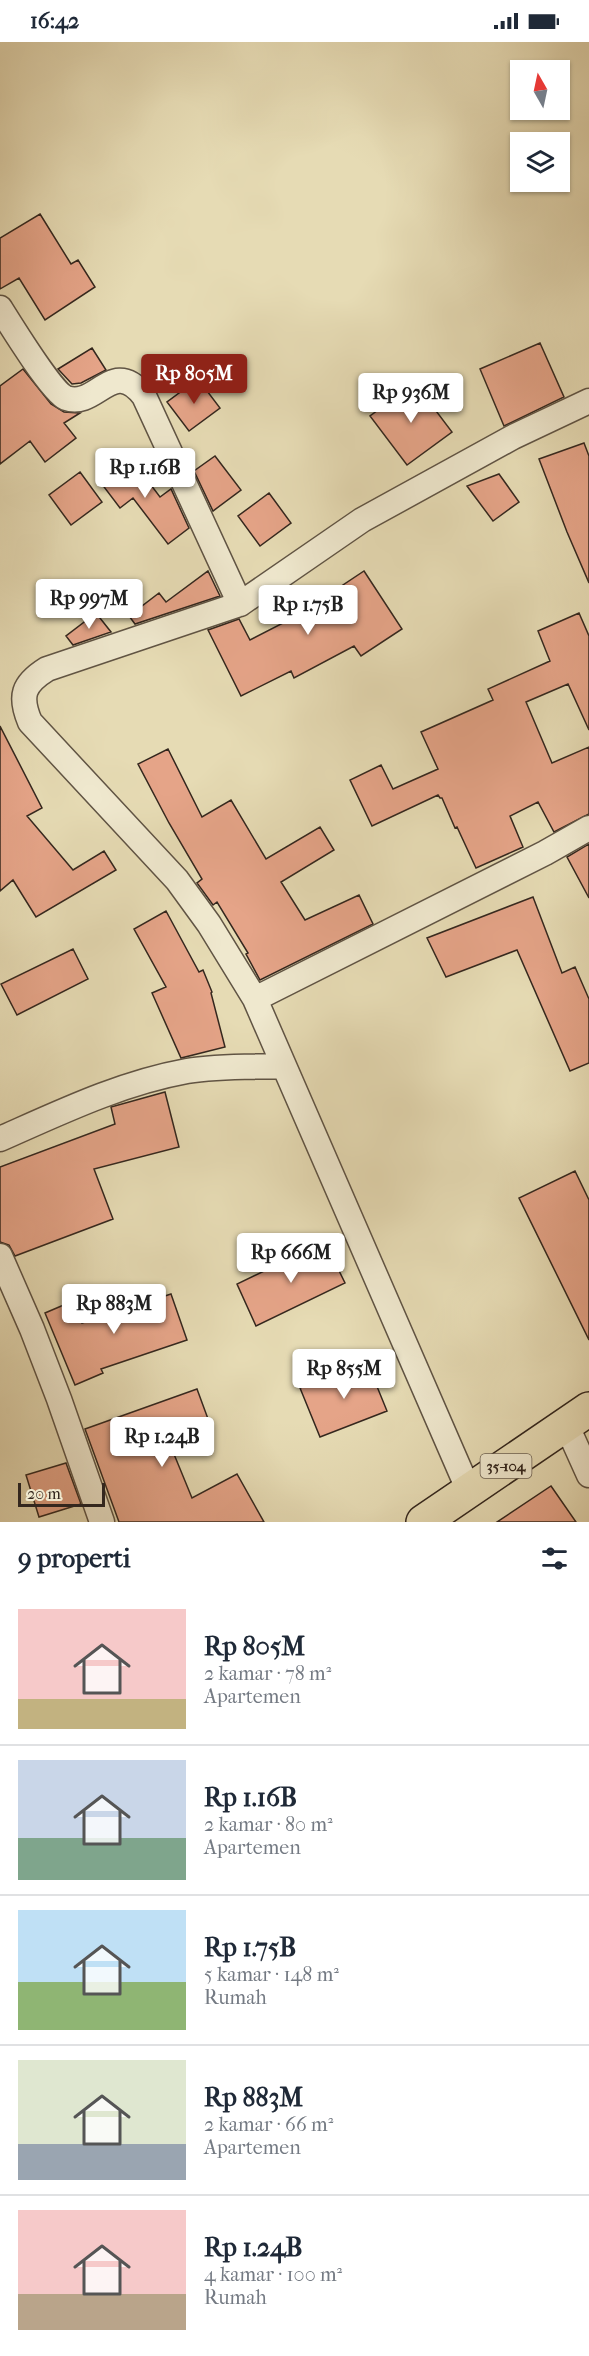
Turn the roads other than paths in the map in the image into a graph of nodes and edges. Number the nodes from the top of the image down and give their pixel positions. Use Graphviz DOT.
graph roads {
  1 [pos="0,308"];
  2 [pos="589,401"];
  3 [pos="240,604"];
  4 [pos="589,828"];
  5 [pos="255,999"];
  6 [pos="284,1066"];
  7 [pos="0,1139"];
  8 [pos="0,1256"];
  9 [pos="578,1417"];
  10 [pos="589,1475"];
  11 [pos="469,1491"];
  12 [pos="102,1522"];
  13 [pos="423,1522"];
  1 -- 3 [label="street"];
  2 -- 3 [label="street"];
  3 -- 5 [label="street"];
  4 -- 5 [label="street"];
  5 -- 6 [label="street"];
  6 -- 7 [label="street"];
  6 -- 11 [label="street"];
  8 -- 12 [label="street"];
  9 -- 10 [label="street"];
  9 -- 11 [label="main road, 35-104"];
  11 -- 13 [label="main road, 35-104"];
}
